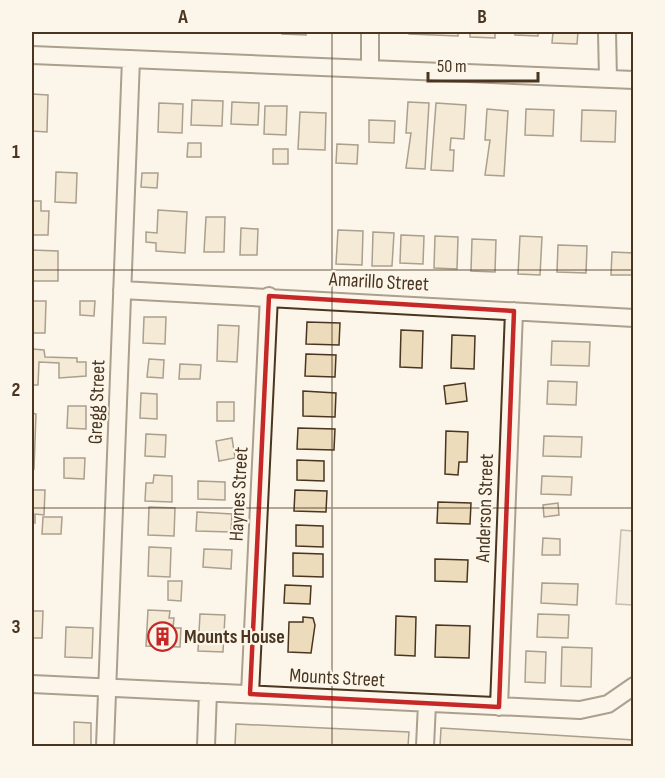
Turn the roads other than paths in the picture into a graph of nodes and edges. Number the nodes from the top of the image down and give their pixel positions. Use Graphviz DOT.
graph roads {
  1 [pos="370,32"];
  2 [pos="607,32"];
  3 [pos="32,55"];
  4 [pos="131,59"];
  5 [pos="370,69"];
  6 [pos="608,79"];
  7 [pos="633,80"];
  8 [pos="122,290"];
  9 [pos="269,296"];
  10 [pos="514,311"];
  11 [pos="633,318"];
  12 [pos="32,684"];
  13 [pos="633,686"];
  14 [pos="108,687"];
  15 [pos="208,692"];
  16 [pos="250,694"];
  17 [pos="427,704"];
  18 [pos="499,707"];
  19 [pos="105,747"];
  20 [pos="206,747"];
  21 [pos="425,747"];
  1 -- 5 [label="street"];
  2 -- 6 [label="street"];
  3 -- 4 [label="street"];
  4 -- 5 [label="street"];
  4 -- 8 [label="street, Gregg Street"];
  5 -- 6 [label="street"];
  6 -- 7 [label="street"];
  8 -- 9 [label="street, Amarillo Street"];
  8 -- 14 [label="street, Gregg Street"];
  9 -- 10 [label="street, Amarillo Street"];
  9 -- 16 [label="street, Haynes Street"];
  10 -- 11 [label="street, Amarillo Street"];
  10 -- 18 [label="street, Anderson Street"];
  12 -- 14 [label="street, Mounts Street"];
  13 -- 18 [label="street, Mounts Street"];
  14 -- 15 [label="street, Mounts Street"];
  14 -- 19 [label="street, Gregg Street"];
  15 -- 16 [label="street, Mounts Street"];
  15 -- 20 [label="street"];
  16 -- 17 [label="street, Mounts Street"];
  17 -- 18 [label="street, Mounts Street"];
  17 -- 21 [label="street"];
}
